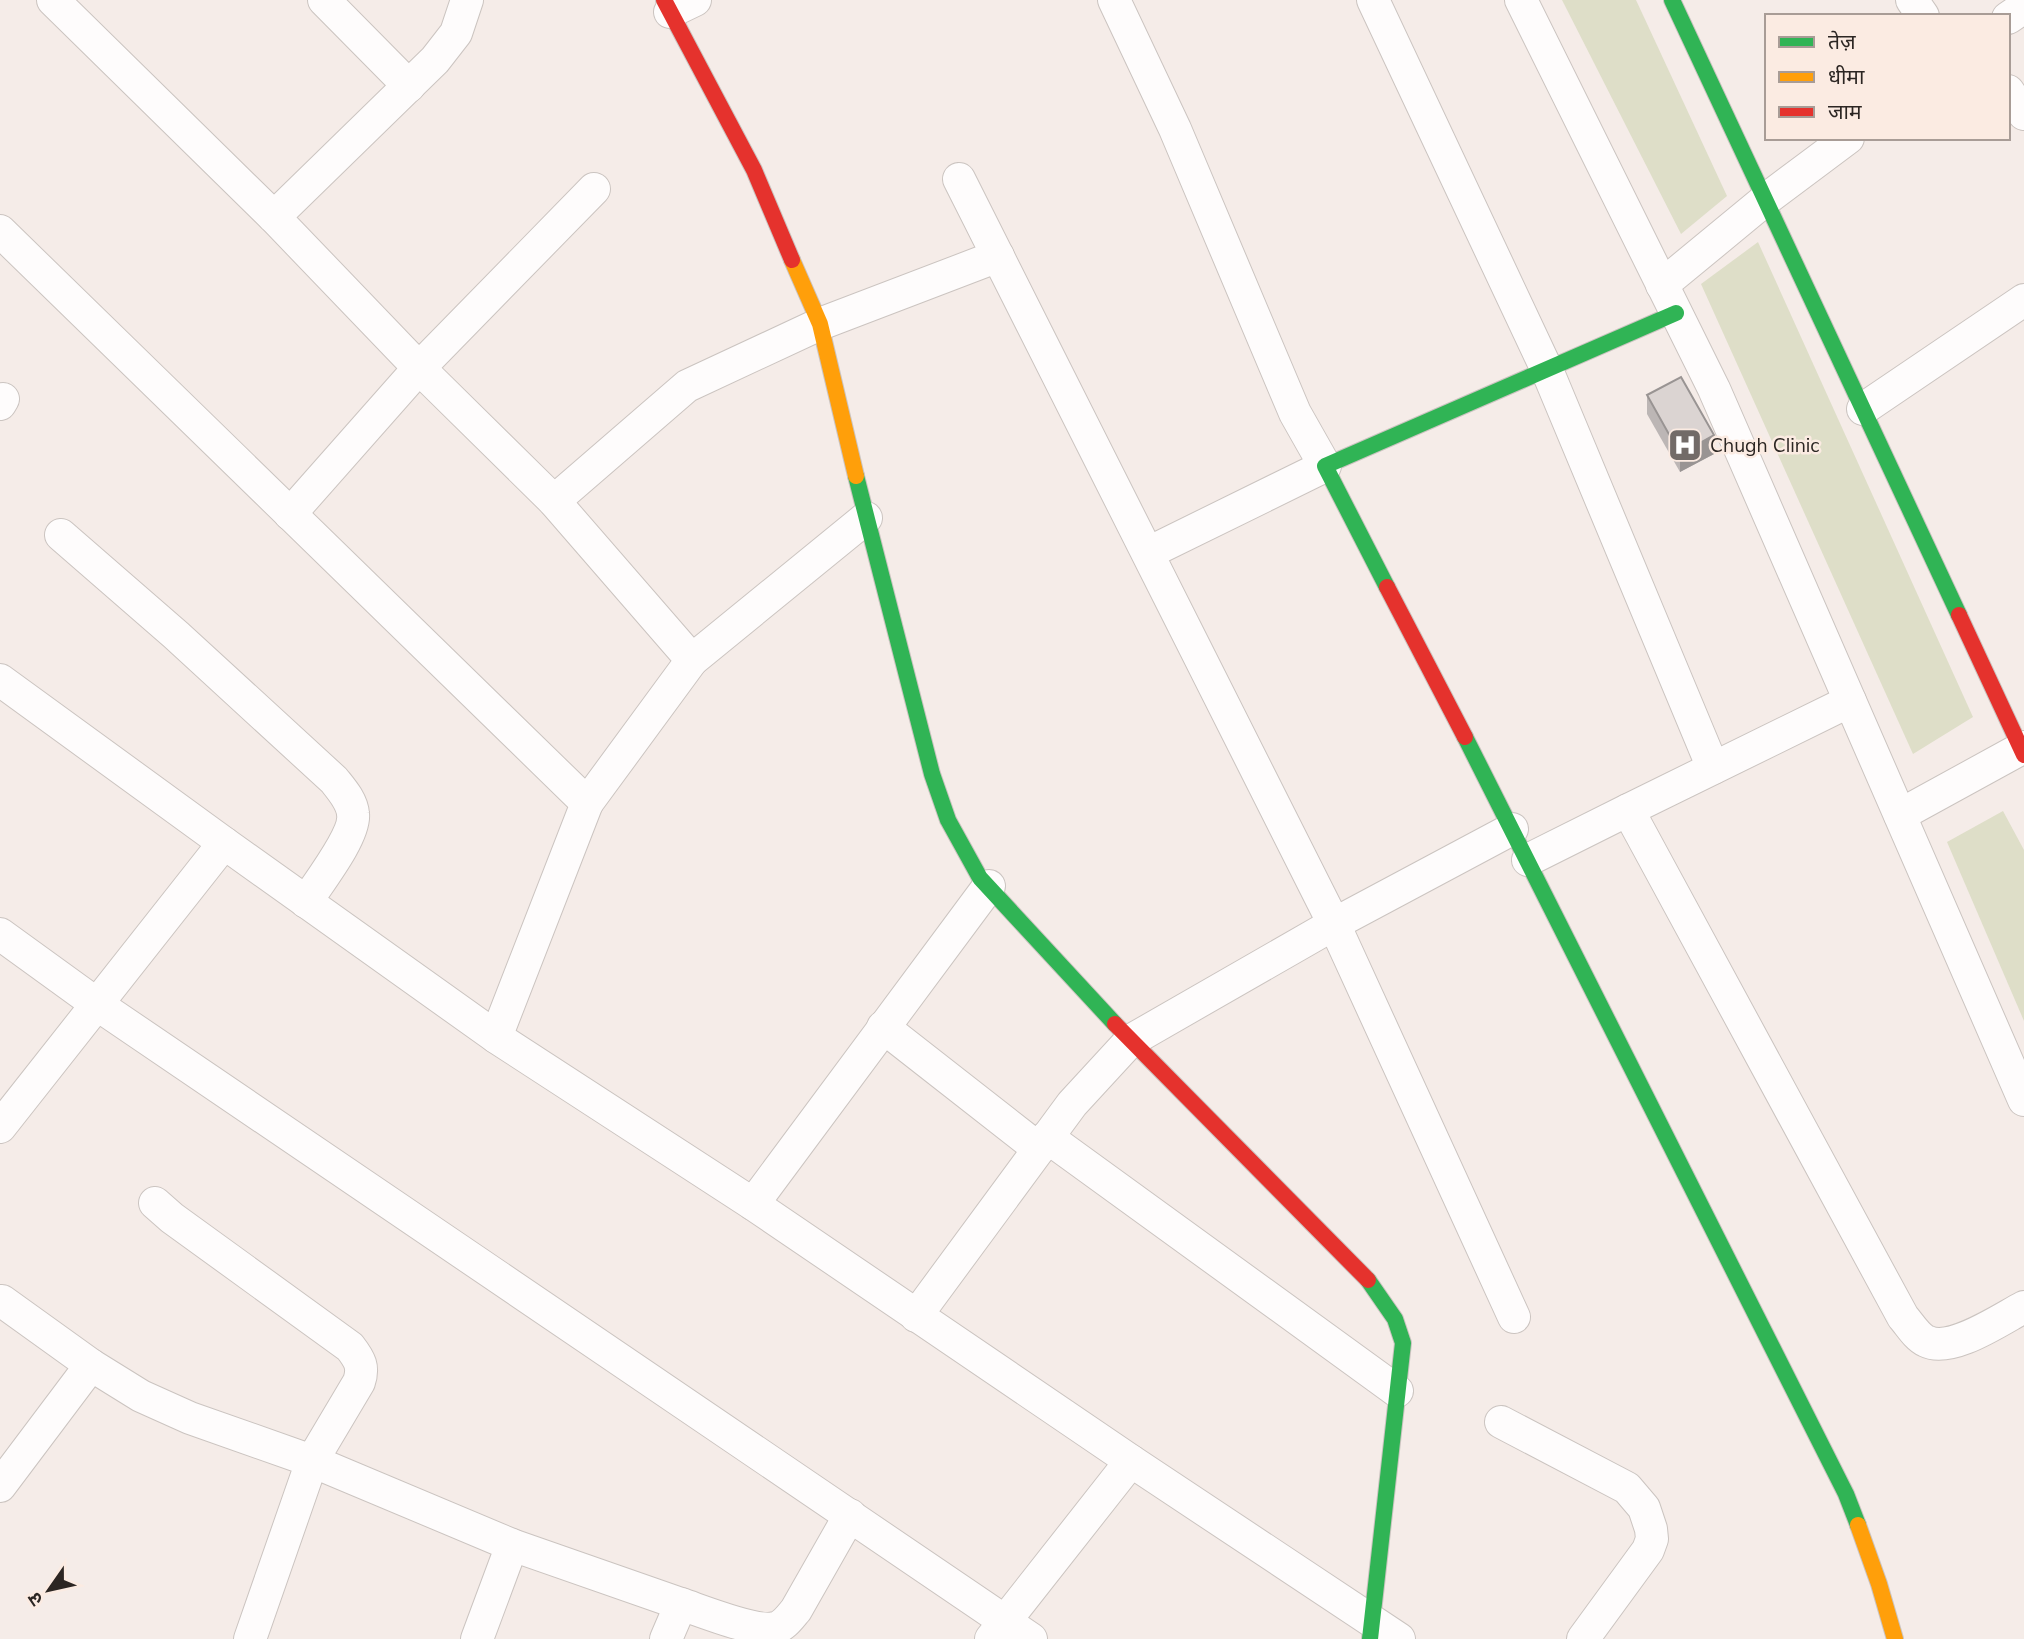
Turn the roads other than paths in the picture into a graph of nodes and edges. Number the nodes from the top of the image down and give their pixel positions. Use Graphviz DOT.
graph roads {
  1 [pos="52,0"];
  2 [pos="324,0"];
  3 [pos="467,0"];
  4 [pos="1114,0"];
  5 [pos="1373,0"];
  6 [pos="1521,0"];
  7 [pos="1672,0"];
  8 [pos="676,4"];
  9 [pos="409,86"];
  10 [pos="2010,95"];
  11 [pos="2024,114"];
  12 [pos="1844,140"];
  13 [pos="959,179"];
  14 [pos="594,189"];
  15 [pos="1765,200"];
  16 [pos="274,218"];
  17 [pos="0,231"];
  18 [pos="998,256"];
  19 [pos="1662,285"];
  20 [pos="2024,300"];
  21 [pos="1676,313"];
  22 [pos="820,324"];
  23 [pos="419,368"];
  24 [pos="1547,370"];
  25 [pos="1863,409"];
  26 [pos="1325,466"];
  27 [pos="554,501"];
  28 [pos="290,514"];
  29 [pos="866,518"];
  30 [pos="61,535"];
  31 [pos="1148,553"];
  32 [pos="692,660"];
  33 [pos="0,680"];
  34 [pos="1850,701"];
  35 [pos="2023,750"];
  36 [pos="1713,768"];
  37 [pos="587,803"];
  38 [pos="1628,810"];
  39 [pos="1900,816"];
  40 [pos="1513,830"];
  41 [pos="223,844"];
  42 [pos="1528,860"];
  43 [pos="989,886"];
  44 [pos="306,902"];
  45 [pos="1334,924"];
  46 [pos="0,934"];
  47 [pos="98,1005"];
  48 [pos="883,1027"];
  49 [pos="496,1037"];
  50 [pos="1130,1041"];
  51 [pos="2024,1100"];
  52 [pos="0,1127"];
  53 [pos="1043,1143"];
  54 [pos="155,1203"];
  55 [pos="753,1204"];
  56 [pos="2,1301"];
  57 [pos="2024,1307"];
  58 [pos="916,1316"];
  59 [pos="1514,1317"];
  60 [pos="91,1365"];
  61 [pos="1397,1391"];
  62 [pos="1501,1422"];
  63 [pos="312,1461"];
  64 [pos="1131,1461"];
  65 [pos="0,1486"];
  66 [pos="850,1514"];
  67 [pos="512,1545"];
  68 [pos="681,1604"];
  69 [pos="998,1629"];
  70 [pos="1371,1630"];
  71 [pos="250,1639"];
  72 [pos="477,1639"];
  73 [pos="666,1639"];
  74 [pos="1031,1639"];
  75 [pos="1399,1639"];
  76 [pos="1583,1639"];
  77 [pos="1895,1639"];
  1 -- 16 [label="street"];
  2 -- 9 [label="street"];
  3 -- 9 [label="street"];
  4 -- 26 [label="street"];
  5 -- 24 [label="street"];
  6 -- 19 [label="street"];
  7 -- 15 [label="street"];
  8 -- 22 [label="street"];
  9 -- 16 [label="street"];
  10 -- 11 [label="street"];
  12 -- 15 [label="street"];
  13 -- 18 [label="street"];
  14 -- 23 [label="street"];
  15 -- 19 [label="street"];
  15 -- 25 [label="street"];
  16 -- 23 [label="street"];
  17 -- 28 [label="street"];
  18 -- 22 [label="street"];
  18 -- 31 [label="street"];
  19 -- 21 [label="street"];
  20 -- 25 [label="street"];
  21 -- 24 [label="street"];
  21 -- 34 [label="street"];
  22 -- 27 [label="street"];
  22 -- 29 [label="street"];
  23 -- 27 [label="street"];
  23 -- 28 [label="street"];
  24 -- 26 [label="street"];
  24 -- 36 [label="street"];
  25 -- 35 [label="street"];
  26 -- 31 [label="street"];
  26 -- 40 [label="street"];
  27 -- 32 [label="street"];
  28 -- 37 [label="street"];
  29 -- 32 [label="street"];
  29 -- 43 [label="street"];
  30 -- 44 [label="street"];
  31 -- 45 [label="street"];
  32 -- 37 [label="street"];
  33 -- 41 [label="street"];
  34 -- 36 [label="street"];
  34 -- 39 [label="street"];
  35 -- 39 [label="street"];
  36 -- 38 [label="street"];
  37 -- 49 [label="street"];
  38 -- 42 [label="street"];
  38 -- 57 [label="street"];
  39 -- 51 [label="street"];
  40 -- 42 [label="street"];
  40 -- 45 [label="street"];
  41 -- 44 [label="street"];
  41 -- 47 [label="street"];
  42 -- 77 [label="street"];
  43 -- 48 [label="street"];
  43 -- 50 [label="street"];
  44 -- 49 [label="street"];
  45 -- 50 [label="street"];
  45 -- 59 [label="street"];
  46 -- 47 [label="street"];
  47 -- 52 [label="street"];
  47 -- 66 [label="street"];
  48 -- 53 [label="street"];
  48 -- 55 [label="street"];
  49 -- 55 [label="street"];
  50 -- 53 [label="street"];
  50 -- 61 [label="street"];
  53 -- 58 [label="street"];
  53 -- 61 [label="street"];
  54 -- 63 [label="street"];
  55 -- 58 [label="street"];
  56 -- 60 [label="street"];
  58 -- 64 [label="street"];
  60 -- 63 [label="street"];
  60 -- 65 [label="street"];
  61 -- 70 [label="street"];
  62 -- 76 [label="street"];
  63 -- 67 [label="street"];
  63 -- 71 [label="street"];
  64 -- 69 [label="street"];
  64 -- 70 [label="street"];
  66 -- 68 [label="street"];
  66 -- 69 [label="street"];
  67 -- 68 [label="street"];
  67 -- 72 [label="street"];
  68 -- 73 [label="street"];
  69 -- 74 [label="street"];
  70 -- 75 [label="street"];
}
